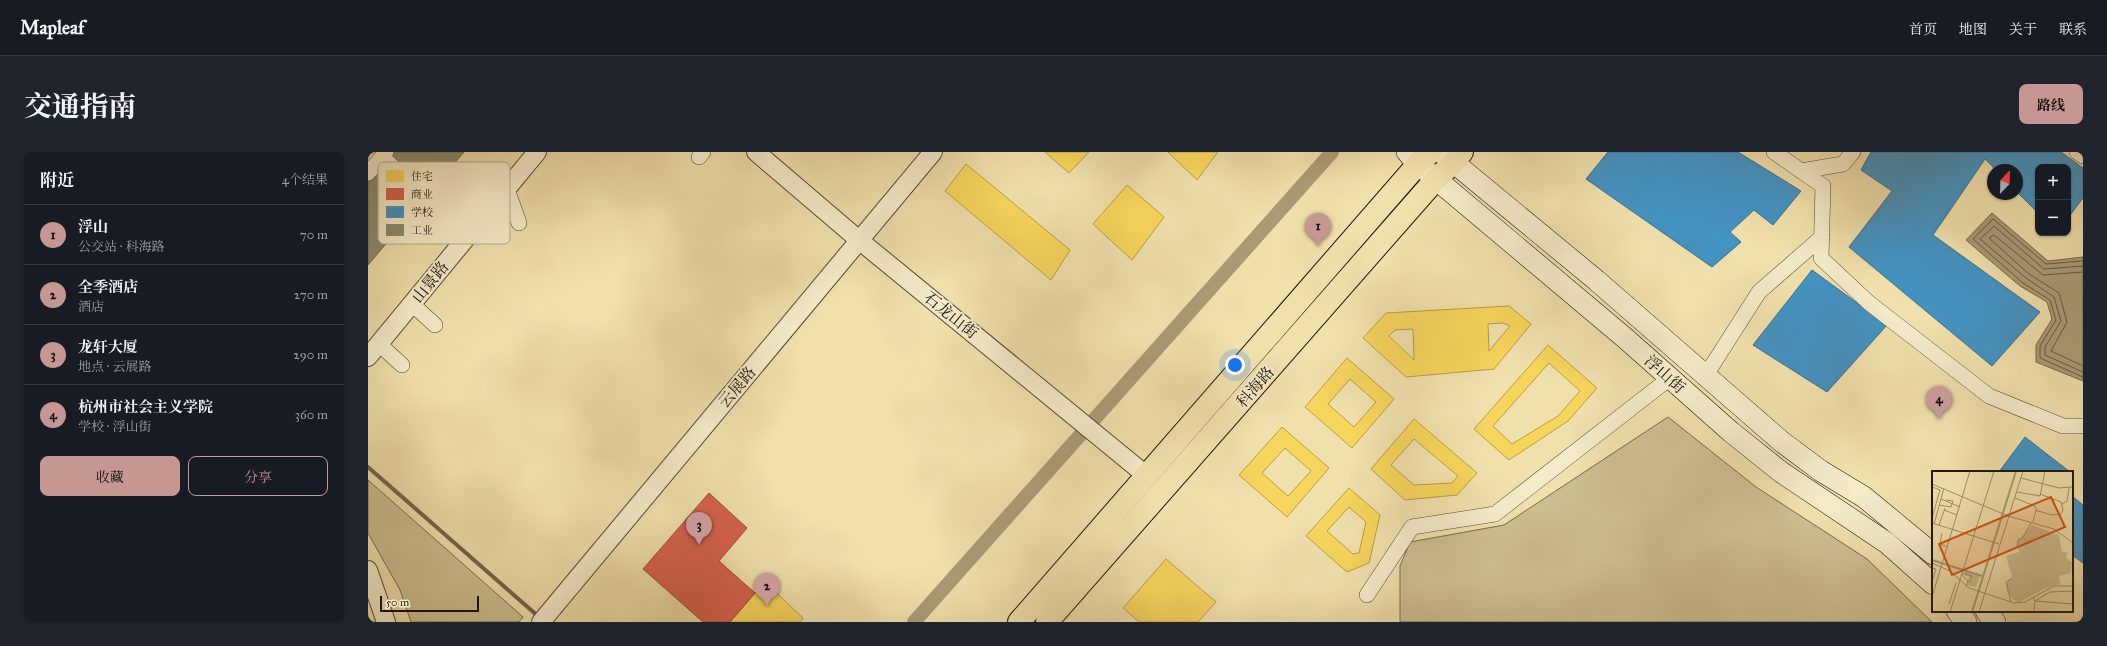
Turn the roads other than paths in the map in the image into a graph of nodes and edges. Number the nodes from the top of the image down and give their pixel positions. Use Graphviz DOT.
graph roads {
  1 [pos="537,152"];
  2 [pos="756,152"];
  3 [pos="933,152"];
  4 [pos="1774,152"];
  5 [pos="1853,152"];
  6 [pos="2077,152"];
  7 [pos="384,154"];
  8 [pos="1419,156"];
  9 [pos="1452,156"];
  10 [pos="2083,156"];
  11 [pos="392,162"];
  12 [pos="1801,171"];
  13 [pos="368,173"];
  14 [pos="1436,178"];
  15 [pos="510,185"];
  16 [pos="510,198"];
  17 [pos="519,223"];
  18 [pos="1822,237"];
  19 [pos="859,240"];
  20 [pos="462,244"];
  21 [pos="412,304"];
  22 [pos="435,325"];
  23 [pos="374,350"];
  24 [pos="402,365"];
  25 [pos="1706,375"];
  26 [pos="1670,378"];
  27 [pos="2083,426"];
  28 [pos="1147,476"];
  29 [pos="1932,553"];
  30 [pos="368,570"];
  31 [pos="1932,583"];
  32 [pos="1367,595"];
  33 [pos="1958,612"];
  34 [pos="1987,612"];
  35 [pos="545,618"];
  36 [pos="386,622"];
  37 [pos="1019,622"];
  38 [pos="1047,622"];
  39 [pos="1966,622"];
  40 [pos="1995,622"];
  1 -- 15 [label="street, 山景路"];
  2 -- 19 [label="street, 石龙山街"];
  3 -- 19 [label="street, 云展路"];
  4 -- 12 [label="street"];
  5 -- 12 [label="street"];
  6 -- 10 [label="street"];
  7 -- 11 [label="street"];
  7 -- 13 [label="street"];
  8 -- 14 [label="main road, 浮山街"];
  8 -- 28 [label="highway, 科海路"];
  9 -- 14 [label="highway, 科海路"];
  9 -- 25 [label="main road, 浮山街"];
  12 -- 18 [label="street"];
  14 -- 26 [label="main road, 浮山街"];
  14 -- 38 [label="highway, 科海路"];
  16 -- 17 [label="street"];
  18 -- 25 [label="street"];
  18 -- 27 [label="street"];
  19 -- 28 [label="street, 石龙山街"];
  19 -- 35 [label="street, 云展路"];
  20 -- 21 [label="street, 山景路"];
  21 -- 22 [label="street"];
  21 -- 23 [label="street, 山景路"];
  23 -- 24 [label="street"];
  25 -- 29 [label="main road, 浮山街"];
  26 -- 31 [label="main road, 浮山街"];
  26 -- 32 [label="street"];
  28 -- 37 [label="highway, 科海路"];
  30 -- 36 [label="street"];
  33 -- 39 [label="main road"];
  34 -- 40 [label="main road"];
}
